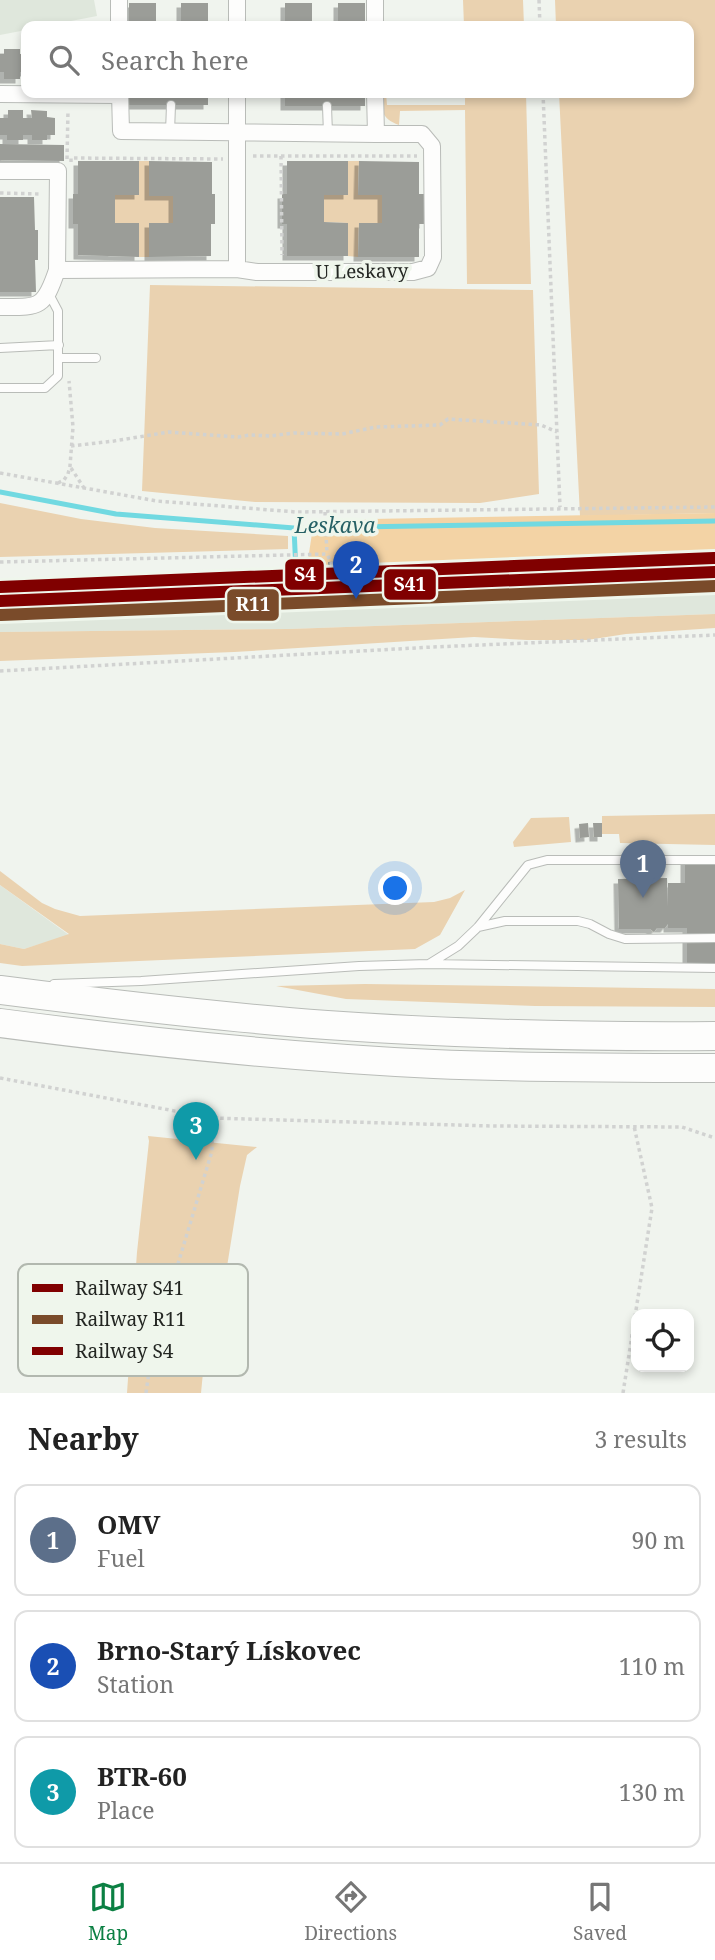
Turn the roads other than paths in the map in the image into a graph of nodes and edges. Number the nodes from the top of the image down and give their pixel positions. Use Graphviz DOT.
graph roads {
  1 [pos="118,0"];
  2 [pos="237,0"];
  3 [pos="375,0"];
  4 [pos="119,21"];
  5 [pos="237,21"];
  6 [pos="375,21"];
  7 [pos="0,94"];
  8 [pos="21,94"];
  9 [pos="120,98"];
  10 [pos="237,98"];
  11 [pos="375,98"];
  12 [pos="171,105"];
  13 [pos="327,106"];
  14 [pos="170,132"];
  15 [pos="237,133"];
  16 [pos="327,134"];
  17 [pos="376,134"];
  18 [pos="0,171"];
  19 [pos="237,269"];
  20 [pos="57,270"];
  21 [pos="49,294"];
  22 [pos="0,307"];
  23 [pos="59,345"];
  24 [pos="0,348"];
  25 [pos="63,358"];
  26 [pos="96,358"];
  27 [pos="0,388"];
  28 [pos="715,860"];
  29 [pos="478,927"];
  30 [pos="715,938"];
  31 [pos="429,964"];
  32 [pos="715,968"];
  33 [pos="42,984"];
  34 [pos="28,985"];
  35 [pos="0,987"];
  36 [pos="0,1023"];
  37 [pos="715,1035"];
  38 [pos="715,1068"];
  1 -- 4 [label="street"];
  2 -- 5 [label="street"];
  3 -- 6 [label="street"];
  7 -- 8 [label="street"];
  9 -- 14 [label="street, U Leskavy"];
  10 -- 15 [label="street"];
  11 -- 17 [label="street"];
  12 -- 14 [label="lane"];
  13 -- 16 [label="lane"];
  14 -- 15 [label="street, U Leskavy"];
  15 -- 16 [label="street, U Leskavy"];
  15 -- 19 [label="street"];
  16 -- 17 [label="street, U Leskavy"];
  17 -- 19 [label="street, U Leskavy"];
  18 -- 20 [label="street"];
  19 -- 20 [label="street, U Leskavy"];
  20 -- 21 [label="street"];
  21 -- 22 [label="street"];
  21 -- 23 [label="lane"];
  23 -- 24 [label="lane"];
  23 -- 25 [label="lane"];
  25 -- 26 [label="lane"];
  25 -- 27 [label="lane"];
  28 -- 29 [label="lane"];
  29 -- 30 [label="lane"];
  29 -- 31 [label="lane"];
  31 -- 32 [label="lane"];
  31 -- 33 [label="lane"];
  34 -- 35 [label="lane"];
  35 -- 37 [label="highway"];
  36 -- 38 [label="highway"];
}
